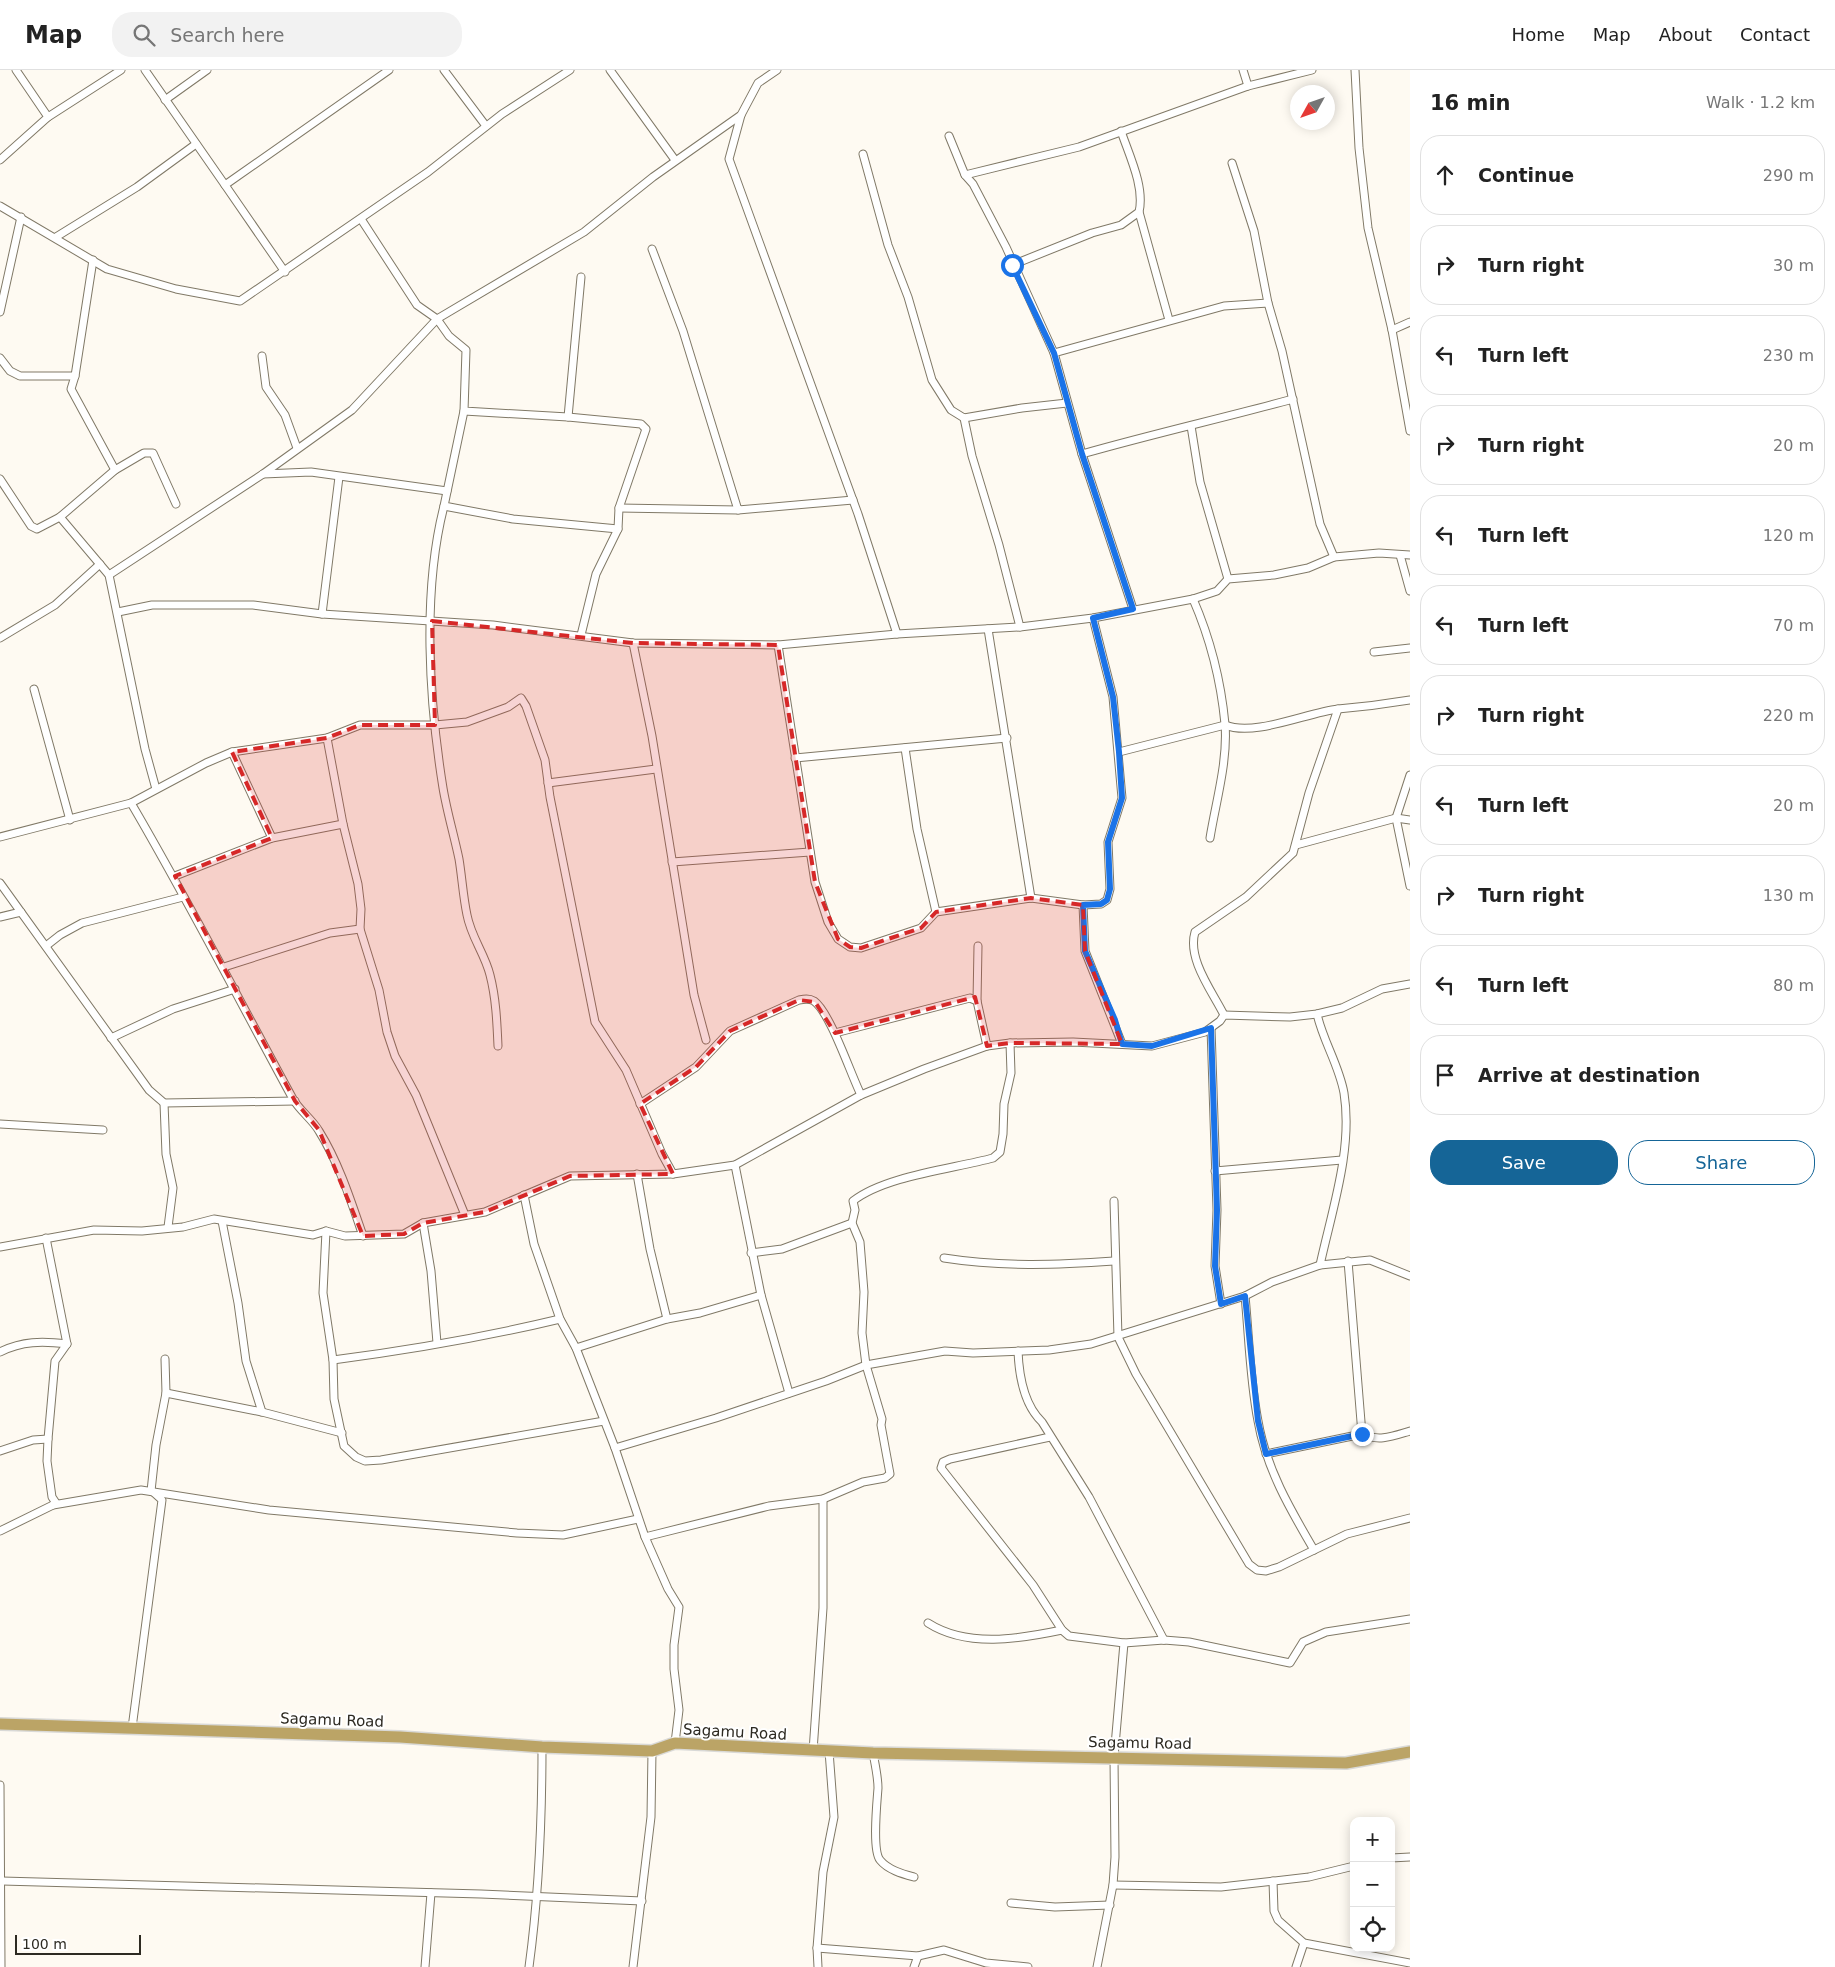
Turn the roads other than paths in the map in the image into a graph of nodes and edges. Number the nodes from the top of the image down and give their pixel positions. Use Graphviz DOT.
graph roads {
  1 [pos="16,70"];
  2 [pos="121,70"];
  3 [pos="145,70"];
  4 [pos="207,70"];
  5 [pos="390,70"];
  6 [pos="444,70"];
  7 [pos="570,70"];
  8 [pos="610,70"];
  9 [pos="777,70"];
  10 [pos="1243,70"];
  11 [pos="1312,70"];
  12 [pos="1355,70"];
  13 [pos="1248,86"];
  14 [pos="165,100"];
  15 [pos="741,115"];
  16 [pos="48,117"];
  17 [pos="486,126"];
  18 [pos="1121,132"];
  19 [pos="949,136"];
  20 [pos="196,144"];
  21 [pos="863,154"];
  22 [pos="0,160"];
  23 [pos="675,160"];
  24 [pos="1232,164"];
  25 [pos="966,174"];
  26 [pos="225,185"];
  27 [pos="0,206"];
  28 [pos="1139,212"];
  29 [pos="21,216"];
  30 [pos="361,219"];
  31 [pos="56,237"];
  32 [pos="652,249"];
  33 [pos="93,260"];
  34 [pos="1012,265"];
  35 [pos="286,272"];
  36 [pos="10,275"];
  37 [pos="581,278"];
  38 [pos="0,282"];
  39 [pos="1268,303"];
  40 [pos="0,312"];
  41 [pos="437,319"];
  42 [pos="1169,320"];
  43 [pos="1410,322"];
  44 [pos="1392,330"];
  45 [pos="1054,353"];
  46 [pos="262,356"];
  47 [pos="0,358"];
  48 [pos="76,376"];
  49 [pos="1293,399"];
  50 [pos="1067,403"];
  51 [pos="464,411"];
  52 [pos="568,417"];
  53 [pos="964,418"];
  54 [pos="1191,426"];
  55 [pos="1410,431"];
  56 [pos="297,448"];
  57 [pos="1082,454"];
  58 [pos="115,470"];
  59 [pos="263,474"];
  60 [pos="339,476"];
  61 [pos="0,480"];
  62 [pos="447,491"];
  63 [pos="853,500"];
  64 [pos="176,504"];
  65 [pos="444,506"];
  66 [pos="619,508"];
  67 [pos="738,510"];
  68 [pos="60,516"];
  69 [pos="618,529"];
  70 [pos="1400,555"];
  71 [pos="1410,555"];
  72 [pos="1334,558"];
  73 [pos="100,564"];
  74 [pos="109,575"];
  75 [pos="1228,579"];
  76 [pos="1410,591"];
  77 [pos="1193,599"];
  78 [pos="1133,609"];
  79 [pos="118,612"];
  80 [pos="322,614"];
  81 [pos="1093,618"];
  82 [pos="432,621"];
  83 [pos="1020,627"];
  84 [pos="988,629"];
  85 [pos="897,634"];
  86 [pos="581,635"];
  87 [pos="0,638"];
  88 [pos="633,643"];
  89 [pos="778,645"];
  90 [pos="1410,648"];
  91 [pos="1374,652"];
  92 [pos="34,690"];
  93 [pos="1410,700"];
  94 [pos="1338,710"];
  95 [pos="435,725"];
  96 [pos="1225,725"];
  97 [pos="327,738"];
  98 [pos="1006,738"];
  99 [pos="905,748"];
  100 [pos="232,752"];
  101 [pos="1119,752"];
  102 [pos="795,758"];
  103 [pos="656,769"];
  104 [pos="1410,775"];
  105 [pos="548,783"];
  106 [pos="156,788"];
  107 [pos="131,803"];
  108 [pos="1396,818"];
  109 [pos="70,820"];
  110 [pos="1410,820"];
  111 [pos="343,824"];
  112 [pos="0,838"];
  113 [pos="272,838"];
  114 [pos="1210,838"];
  115 [pos="1296,845"];
  116 [pos="810,852"];
  117 [pos="672,862"];
  118 [pos="175,876"];
  119 [pos="0,883"];
  120 [pos="1410,886"];
  121 [pos="183,898"];
  122 [pos="1031,898"];
  123 [pos="1083,905"];
  124 [pos="21,912"];
  125 [pos="936,912"];
  126 [pos="0,917"];
  127 [pos="360,929"];
  128 [pos="46,946"];
  129 [pos="978,946"];
  130 [pos="224,967"];
  131 [pos="1410,984"];
  132 [pos="235,989"];
  133 [pos="976,1001"];
  134 [pos="1224,1014"];
  135 [pos="1317,1014"];
  136 [pos="1211,1028"];
  137 [pos="834,1033"];
  138 [pos="111,1038"];
  139 [pos="706,1040"];
  140 [pos="1010,1043"];
  141 [pos="1122,1044"];
  142 [pos="498,1046"];
  143 [pos="987,1046"];
  144 [pos="862,1095"];
  145 [pos="295,1101"];
  146 [pos="164,1104"];
  147 [pos="640,1104"];
  148 [pos="0,1124"];
  149 [pos="103,1130"];
  150 [pos="1342,1160"];
  151 [pos="735,1165"];
  152 [pos="1215,1171"];
  153 [pos="637,1174"];
  154 [pos="673,1174"];
  155 [pos="524,1195"];
  156 [pos="1114,1201"];
  157 [pos="464,1215"];
  158 [pos="222,1221"];
  159 [pos="423,1223"];
  160 [pos="852,1223"];
  161 [pos="168,1227"];
  162 [pos="326,1231"];
  163 [pos="363,1236"];
  164 [pos="46,1238"];
  165 [pos="0,1247"];
  166 [pos="751,1253"];
  167 [pos="944,1258"];
  168 [pos="1114,1261"];
  169 [pos="1348,1261"];
  170 [pos="1320,1265"];
  171 [pos="1410,1276"];
  172 [pos="761,1295"];
  173 [pos="1245,1296"];
  174 [pos="1221,1304"];
  175 [pos="667,1318"];
  176 [pos="560,1319"];
  177 [pos="1118,1337"];
  178 [pos="437,1343"];
  179 [pos="66,1344"];
  180 [pos="576,1348"];
  181 [pos="1018,1351"];
  182 [pos="0,1352"];
  183 [pos="165,1359"];
  184 [pos="333,1360"];
  185 [pos="866,1365"];
  186 [pos="166,1393"];
  187 [pos="789,1393"];
  188 [pos="262,1412"];
  189 [pos="604,1421"];
  190 [pos="1410,1431"];
  191 [pos="342,1433"];
  192 [pos="1362,1434"];
  193 [pos="1050,1436"];
  194 [pos="48,1439"];
  195 [pos="615,1448"];
  196 [pos="0,1451"];
  197 [pos="1266,1454"];
  198 [pos="151,1491"];
  199 [pos="823,1499"];
  200 [pos="53,1505"];
  201 [pos="1410,1518"];
  202 [pos="638,1519"];
  203 [pos="0,1531"];
  204 [pos="645,1538"];
  205 [pos="1314,1550"];
  206 [pos="1410,1620"];
  207 [pos="928,1623"];
  208 [pos="1062,1630"];
  209 [pos="1164,1640"];
  210 [pos="1124,1643"];
  211 [pos="0,1724"];
  212 [pos="132,1728"];
  213 [pos="675,1743"];
  214 [pos="542,1747"];
  215 [pos="652,1751"];
  216 [pos="813,1751"];
  217 [pos="829,1751"];
  218 [pos="1410,1752"];
  219 [pos="873,1753"];
  220 [pos="1114,1757"];
  221 [pos="0,1785"];
  222 [pos="1410,1857"];
  223 [pos="1395,1858"];
  224 [pos="1350,1867"];
  225 [pos="914,1877"];
  226 [pos="2,1881"];
  227 [pos="1273,1881"];
  228 [pos="1113,1885"];
  229 [pos="431,1893"];
  230 [pos="537,1896"];
  231 [pos="642,1901"];
  232 [pos="1011,1903"];
  233 [pos="1110,1905"];
  234 [pos="1,1912"];
  235 [pos="1304,1944"];
  236 [pos="817,1948"];
  237 [pos="918,1956"];
  238 [pos="1410,1965"];
  239 [pos="1019,1966"];
  240 [pos="1,1967"];
  241 [pos="425,1967"];
  242 [pos="529,1967"];
  243 [pos="633,1967"];
  244 [pos="818,1967"];
  245 [pos="914,1967"];
  246 [pos="1028,1967"];
  247 [pos="1097,1967"];
  248 [pos="1296,1967"];
  1 -- 16 [label="street"];
  2 -- 16 [label="street"];
  3 -- 14 [label="street"];
  4 -- 14 [label="street"];
  5 -- 26 [label="street"];
  6 -- 17 [label="street"];
  7 -- 17 [label="street"];
  8 -- 23 [label="street"];
  9 -- 15 [label="street"];
  10 -- 13 [label="street"];
  11 -- 13 [label="street"];
  12 -- 44 [label="street"];
  13 -- 18 [label="street"];
  14 -- 20 [label="street"];
  15 -- 23 [label="street"];
  15 -- 63 [label="street"];
  16 -- 22 [label="street"];
  17 -- 30 [label="street"];
  18 -- 25 [label="street"];
  18 -- 28 [label="street"];
  19 -- 25 [label="street"];
  20 -- 26 [label="street"];
  20 -- 31 [label="street"];
  21 -- 53 [label="street"];
  23 -- 41 [label="street"];
  24 -- 39 [label="street"];
  25 -- 34 [label="street"];
  26 -- 35 [label="street"];
  27 -- 29 [label="street"];
  28 -- 34 [label="street"];
  28 -- 42 [label="street"];
  29 -- 31 [label="street"];
  29 -- 36 [label="street"];
  30 -- 35 [label="street"];
  30 -- 41 [label="street"];
  31 -- 33 [label="street"];
  32 -- 67 [label="street"];
  33 -- 35 [label="street"];
  33 -- 48 [label="street"];
  34 -- 45 [label="street"];
  36 -- 38 [label="street"];
  36 -- 40 [label="street"];
  37 -- 52 [label="street"];
  39 -- 42 [label="street"];
  39 -- 49 [label="street"];
  41 -- 51 [label="street"];
  41 -- 56 [label="street"];
  42 -- 45 [label="street"];
  43 -- 44 [label="street"];
  44 -- 55 [label="street"];
  45 -- 50 [label="street"];
  46 -- 56 [label="street"];
  47 -- 48 [label="street"];
  48 -- 58 [label="street"];
  49 -- 54 [label="street"];
  49 -- 72 [label="street"];
  50 -- 53 [label="street"];
  50 -- 57 [label="street"];
  51 -- 52 [label="street"];
  51 -- 62 [label="street"];
  52 -- 66 [label="street"];
  53 -- 83 [label="street"];
  54 -- 57 [label="street"];
  54 -- 75 [label="street"];
  56 -- 59 [label="street"];
  57 -- 78 [label="street"];
  58 -- 64 [label="street"];
  58 -- 68 [label="street"];
  59 -- 60 [label="street"];
  59 -- 74 [label="street"];
  60 -- 62 [label="street"];
  60 -- 80 [label="street"];
  61 -- 68 [label="street"];
  62 -- 65 [label="street"];
  63 -- 67 [label="street"];
  63 -- 85 [label="street"];
  65 -- 69 [label="street"];
  65 -- 82 [label="street"];
  66 -- 67 [label="street"];
  66 -- 69 [label="street"];
  68 -- 73 [label="street"];
  69 -- 86 [label="street"];
  70 -- 71 [label="street"];
  70 -- 72 [label="street"];
  70 -- 76 [label="street"];
  72 -- 75 [label="street"];
  73 -- 74 [label="street"];
  73 -- 87 [label="street"];
  74 -- 79 [label="street"];
  75 -- 77 [label="street"];
  77 -- 78 [label="street"];
  77 -- 96 [label="street"];
  78 -- 81 [label="street"];
  79 -- 80 [label="street"];
  79 -- 106 [label="street"];
  80 -- 82 [label="street"];
  81 -- 83 [label="street"];
  81 -- 101 [label="street"];
  82 -- 86 [label="street"];
  82 -- 95 [label="street"];
  83 -- 84 [label="street"];
  84 -- 85 [label="street"];
  84 -- 98 [label="street"];
  85 -- 89 [label="street"];
  86 -- 88 [label="street"];
  88 -- 89 [label="street"];
  88 -- 103 [label="street"];
  89 -- 102 [label="street"];
  90 -- 91 [label="street"];
  92 -- 109 [label="street"];
  93 -- 94 [label="street"];
  94 -- 96 [label="street"];
  94 -- 115 [label="street"];
  95 -- 97 [label="street"];
  95 -- 105 [label="street"];
  95 -- 142 [label="street"];
  96 -- 101 [label="street"];
  96 -- 114 [label="street"];
  97 -- 100 [label="street"];
  97 -- 111 [label="street"];
  98 -- 99 [label="street"];
  98 -- 122 [label="street"];
  99 -- 102 [label="street"];
  99 -- 125 [label="street"];
  100 -- 106 [label="street"];
  100 -- 113 [label="street"];
  101 -- 123 [label="street"];
  102 -- 116 [label="street"];
  103 -- 105 [label="street"];
  103 -- 117 [label="street"];
  104 -- 108 [label="street"];
  105 -- 147 [label="street"];
  106 -- 107 [label="street"];
  107 -- 109 [label="street"];
  107 -- 118 [label="street"];
  108 -- 110 [label="street"];
  108 -- 115 [label="street"];
  108 -- 120 [label="street"];
  109 -- 112 [label="street"];
  111 -- 113 [label="street"];
  111 -- 127 [label="street"];
  113 -- 118 [label="street"];
  115 -- 134 [label="street"];
  116 -- 117 [label="street"];
  116 -- 125 [label="street"];
  117 -- 139 [label="street"];
  118 -- 121 [label="street"];
  119 -- 124 [label="street"];
  121 -- 128 [label="street"];
  121 -- 130 [label="street"];
  122 -- 123 [label="street"];
  122 -- 125 [label="street"];
  123 -- 141 [label="street"];
  124 -- 126 [label="street"];
  124 -- 128 [label="street"];
  127 -- 130 [label="street"];
  127 -- 157 [label="street"];
  128 -- 138 [label="street"];
  129 -- 133 [label="street"];
  130 -- 132 [label="street"];
  131 -- 135 [label="street"];
  132 -- 138 [label="street"];
  132 -- 145 [label="street"];
  133 -- 137 [label="street"];
  133 -- 143 [label="street"];
  134 -- 135 [label="street"];
  134 -- 136 [label="street"];
  135 -- 150 [label="street"];
  136 -- 141 [label="street"];
  136 -- 152 [label="street"];
  137 -- 144 [label="street"];
  137 -- 147 [label="street"];
  138 -- 146 [label="street"];
  140 -- 141 [label="street"];
  140 -- 143 [label="street"];
  140 -- 160 [label="street"];
  143 -- 144 [label="street"];
  144 -- 151 [label="street"];
  145 -- 146 [label="street"];
  145 -- 163 [label="street"];
  146 -- 161 [label="street"];
  147 -- 154 [label="street"];
  148 -- 149 [label="street"];
  150 -- 152 [label="street"];
  150 -- 170 [label="street"];
  151 -- 154 [label="street"];
  151 -- 166 [label="street"];
  152 -- 174 [label="street"];
  153 -- 154 [label="street"];
  153 -- 155 [label="street"];
  153 -- 175 [label="street"];
  155 -- 157 [label="street"];
  155 -- 176 [label="street"];
  156 -- 168 [label="street"];
  157 -- 159 [label="street"];
  158 -- 161 [label="street"];
  158 -- 162 [label="street"];
  158 -- 188 [label="street"];
  159 -- 163 [label="street"];
  159 -- 178 [label="street"];
  160 -- 166 [label="street"];
  160 -- 185 [label="street"];
  161 -- 164 [label="street"];
  162 -- 163 [label="street"];
  162 -- 184 [label="street"];
  164 -- 165 [label="street"];
  164 -- 179 [label="street"];
  166 -- 172 [label="street"];
  167 -- 168 [label="street"];
  168 -- 177 [label="street"];
  169 -- 170 [label="street"];
  169 -- 171 [label="street"];
  169 -- 192 [label="street"];
  170 -- 173 [label="street"];
  172 -- 175 [label="street"];
  172 -- 187 [label="street"];
  173 -- 174 [label="street"];
  173 -- 197 [label="street"];
  174 -- 177 [label="street"];
  175 -- 180 [label="street"];
  176 -- 178 [label="street"];
  176 -- 180 [label="street"];
  177 -- 181 [label="street"];
  177 -- 205 [label="street"];
  178 -- 184 [label="street"];
  179 -- 182 [label="street"];
  179 -- 194 [label="street"];
  180 -- 189 [label="street"];
  181 -- 185 [label="street"];
  181 -- 193 [label="street"];
  183 -- 186 [label="street"];
  184 -- 191 [label="street"];
  185 -- 187 [label="street"];
  185 -- 199 [label="street"];
  186 -- 188 [label="street"];
  186 -- 198 [label="street"];
  187 -- 195 [label="street"];
  188 -- 191 [label="street"];
  189 -- 191 [label="street"];
  189 -- 195 [label="street"];
  190 -- 192 [label="street"];
  192 -- 197 [label="street"];
  193 -- 208 [label="street"];
  193 -- 209 [label="street"];
  194 -- 196 [label="street"];
  194 -- 200 [label="street"];
  195 -- 202 [label="street"];
  197 -- 205 [label="street"];
  198 -- 200 [label="street"];
  198 -- 202 [label="street"];
  198 -- 212 [label="street"];
  199 -- 204 [label="street"];
  199 -- 216 [label="street"];
  200 -- 203 [label="street"];
  201 -- 205 [label="street"];
  202 -- 204 [label="street"];
  204 -- 213 [label="street"];
  206 -- 209 [label="street"];
  207 -- 208 [label="street"];
  208 -- 210 [label="street"];
  209 -- 210 [label="street"];
  210 -- 220 [label="street"];
  211 -- 212 [label="highway, Sagamu Road"];
  212 -- 214 [label="highway, Sagamu Road"];
  213 -- 215 [label="highway, Sagamu Road"];
  213 -- 216 [label="highway, Sagamu Road"];
  214 -- 215 [label="highway, Sagamu Road"];
  214 -- 230 [label="street"];
  215 -- 231 [label="street"];
  216 -- 217 [label="highway, Sagamu Road"];
  217 -- 219 [label="highway, Sagamu Road"];
  217 -- 236 [label="street"];
  218 -- 220 [label="highway, Sagamu Road"];
  219 -- 220 [label="highway, Sagamu Road"];
  219 -- 225 [label="street"];
  220 -- 228 [label="street"];
  221 -- 226 [label="street"];
  222 -- 223 [label="street"];
  224 -- 227 [label="street"];
  226 -- 229 [label="street"];
  226 -- 234 [label="street"];
  227 -- 228 [label="street"];
  227 -- 235 [label="street"];
  228 -- 233 [label="street"];
  229 -- 230 [label="street"];
  229 -- 241 [label="street"];
  230 -- 231 [label="street"];
  230 -- 242 [label="street"];
  231 -- 243 [label="street"];
  232 -- 233 [label="street"];
  233 -- 247 [label="street"];
  234 -- 240 [label="street"];
  235 -- 238 [label="street"];
  235 -- 248 [label="street"];
  236 -- 237 [label="street"];
  236 -- 244 [label="street"];
  237 -- 239 [label="street"];
  237 -- 245 [label="street"];
  239 -- 246 [label="street"];
}
